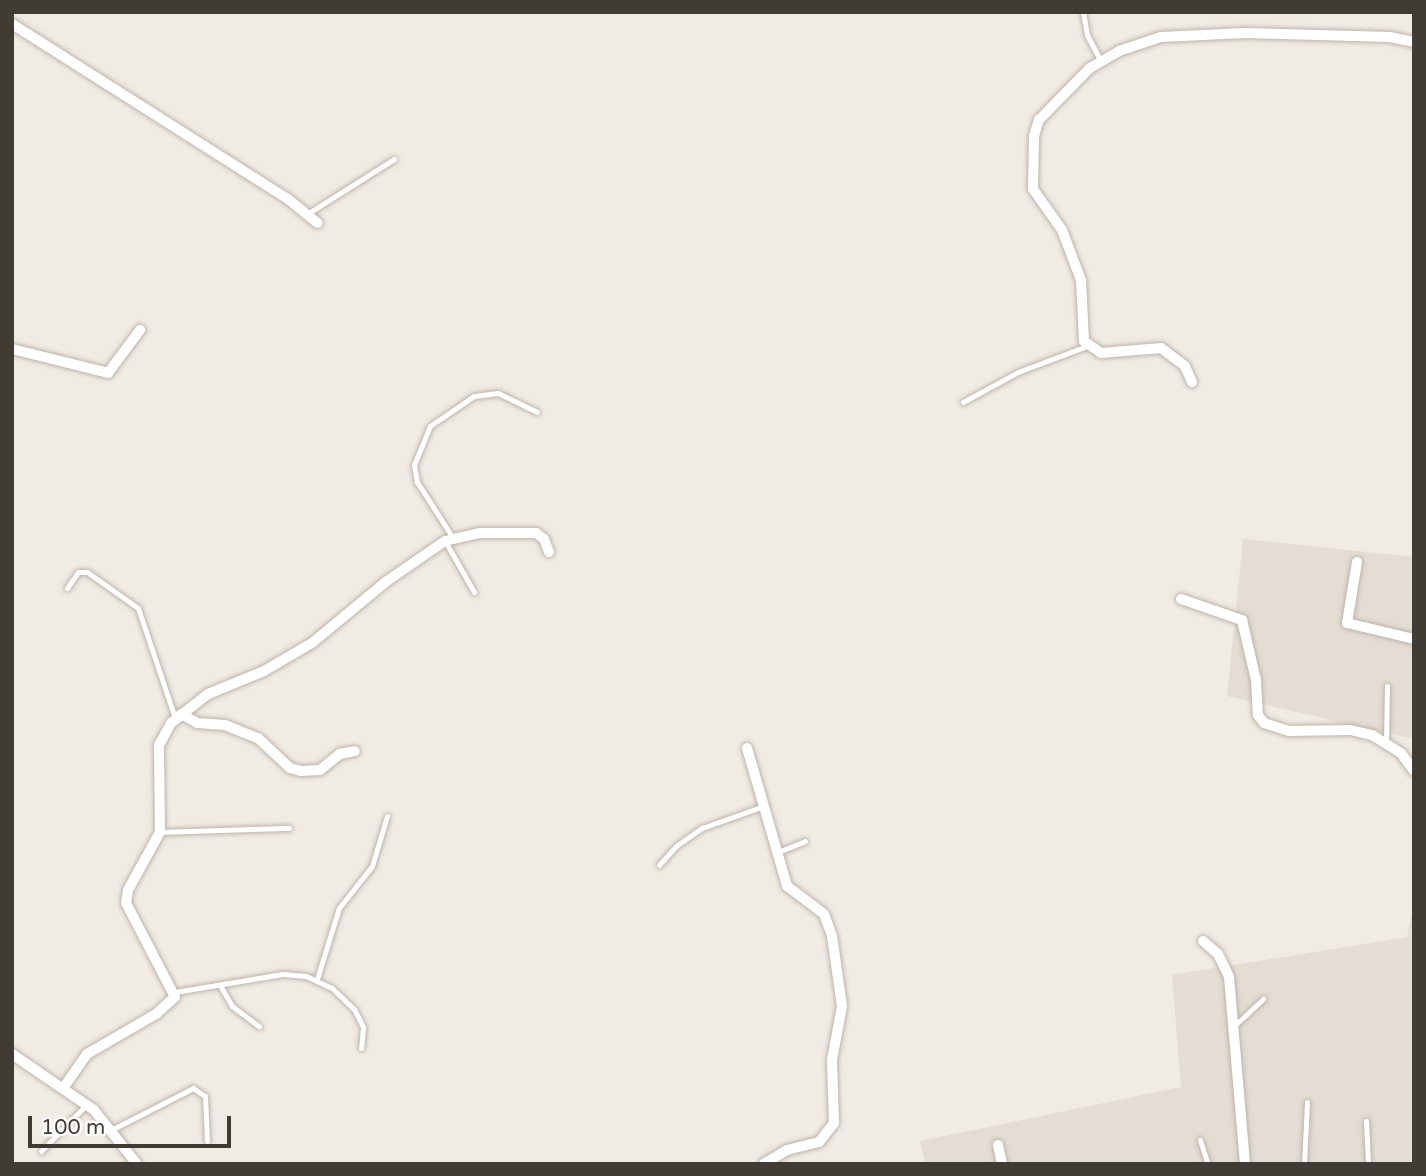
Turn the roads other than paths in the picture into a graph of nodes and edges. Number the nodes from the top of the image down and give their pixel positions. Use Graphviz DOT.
graph roads {
  1 [pos="1083,12"];
  2 [pos="12,24"];
  3 [pos="1414,42"];
  4 [pos="1102,61"];
  5 [pos="394,159"];
  6 [pos="307,214"];
  7 [pos="318,223"];
  8 [pos="140,330"];
  9 [pos="1088,346"];
  10 [pos="12,349"];
  11 [pos="1192,382"];
  12 [pos="963,402"];
  13 [pos="537,412"];
  14 [pos="449,540"];
  15 [pos="549,552"];
  16 [pos="1357,562"];
  17 [pos="67,589"];
  18 [pos="474,592"];
  19 [pos="1181,600"];
  20 [pos="1414,639"];
  21 [pos="1387,686"];
  22 [pos="178,716"];
  23 [pos="1386,743"];
  24 [pos="747,748"];
  25 [pos="355,751"];
  26 [pos="1414,771"];
  27 [pos="764,806"];
  28 [pos="387,816"];
  29 [pos="289,828"];
  30 [pos="160,832"];
  31 [pos="804,841"];
  32 [pos="778,852"];
  33 [pos="659,865"];
  34 [pos="1203,941"];
  35 [pos="317,979"];
  36 [pos="221,987"];
  37 [pos="175,992"];
  38 [pos="1263,999"];
  39 [pos="258,1027"];
  40 [pos="1231,1028"];
  41 [pos="361,1048"];
  42 [pos="12,1054"];
  43 [pos="64,1087"];
  44 [pos="1307,1102"];
  45 [pos="86,1105"];
  46 [pos="1366,1121"];
  47 [pos="113,1129"];
  48 [pos="1200,1140"];
  49 [pos="207,1141"];
  50 [pos="999,1145"];
  51 [pos="41,1151"];
  52 [pos="766,1163"];
  53 [pos="137,1164"];
  54 [pos="1002,1164"];
  55 [pos="1208,1164"];
  56 [pos="1245,1164"];
  57 [pos="1304,1164"];
  58 [pos="1368,1164"];
  1 -- 4 [label="lane"];
  2 -- 6 [label="street"];
  3 -- 4 [label="street"];
  4 -- 9 [label="street"];
  5 -- 6 [label="lane"];
  6 -- 7 [label="street"];
  8 -- 10 [label="street"];
  9 -- 11 [label="street"];
  9 -- 12 [label="lane"];
  13 -- 14 [label="lane"];
  14 -- 15 [label="street"];
  14 -- 18 [label="lane"];
  14 -- 22 [label="street"];
  16 -- 20 [label="street"];
  17 -- 22 [label="lane"];
  19 -- 23 [label="street"];
  21 -- 23 [label="lane"];
  22 -- 25 [label="street"];
  22 -- 30 [label="street"];
  23 -- 26 [label="street"];
  24 -- 27 [label="street"];
  27 -- 32 [label="street"];
  27 -- 33 [label="lane"];
  28 -- 35 [label="lane"];
  29 -- 30 [label="lane"];
  30 -- 37 [label="street"];
  31 -- 32 [label="lane"];
  32 -- 52 [label="street"];
  34 -- 40 [label="street"];
  35 -- 36 [label="lane"];
  35 -- 41 [label="lane"];
  36 -- 37 [label="lane"];
  36 -- 39 [label="lane"];
  37 -- 43 [label="street"];
  38 -- 40 [label="lane"];
  40 -- 56 [label="street"];
  42 -- 43 [label="street"];
  43 -- 45 [label="street"];
  44 -- 57 [label="lane"];
  45 -- 47 [label="street"];
  45 -- 51 [label="lane"];
  46 -- 58 [label="lane"];
  47 -- 49 [label="lane"];
  47 -- 53 [label="street"];
  48 -- 55 [label="lane"];
  50 -- 54 [label="street"];
}
